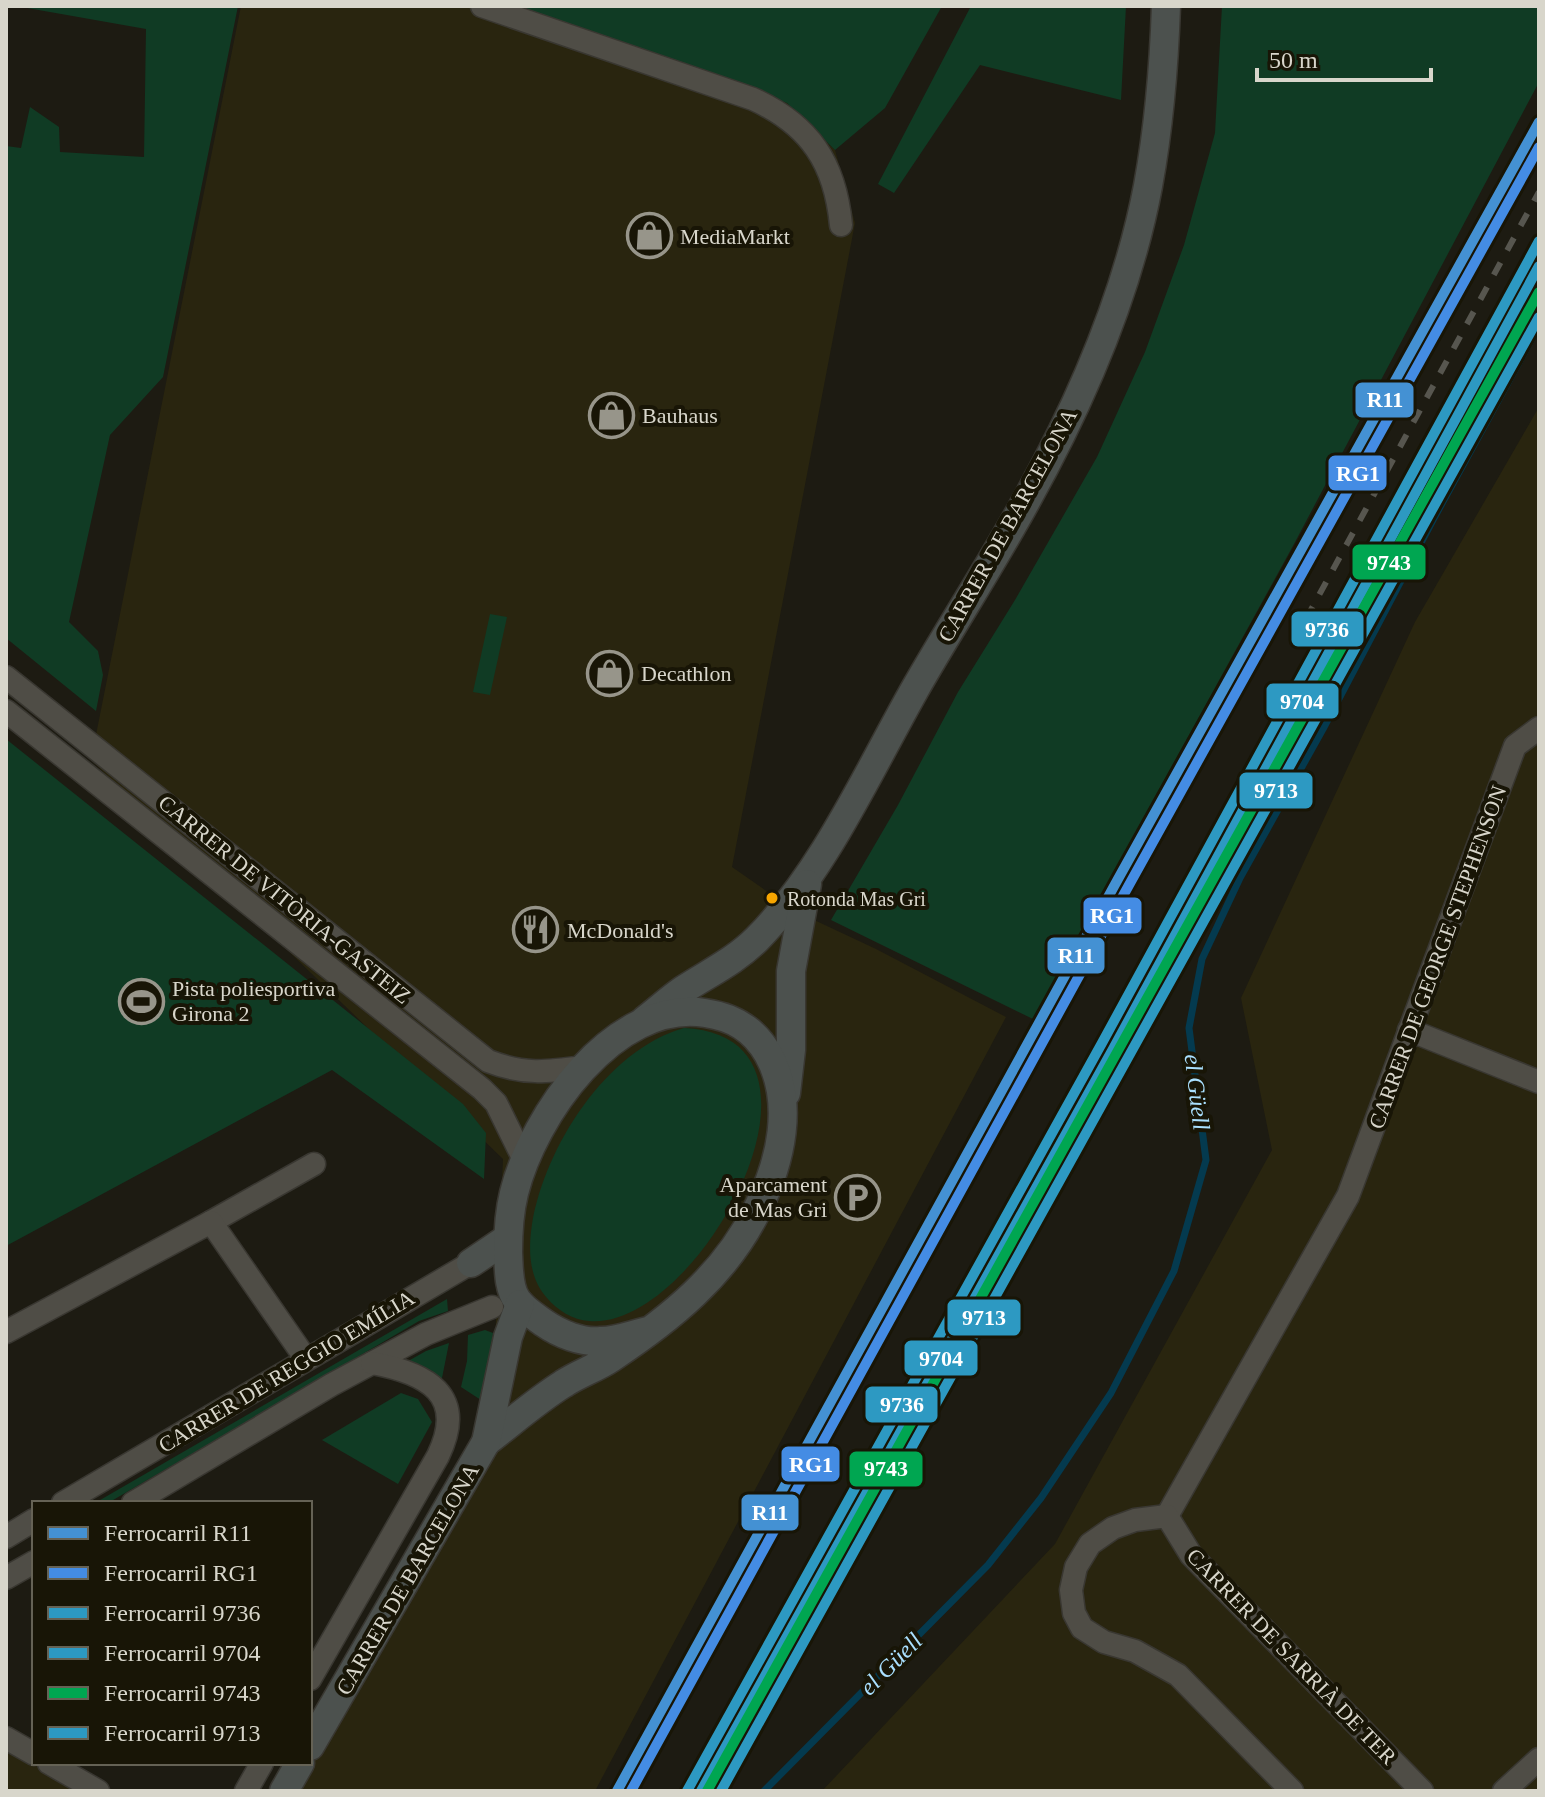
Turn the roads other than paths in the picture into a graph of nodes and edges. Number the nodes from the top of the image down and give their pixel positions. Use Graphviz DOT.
graph roads {
  1 [pos="482,6"];
  2 [pos="1166,6"];
  3 [pos="841,225"];
  4 [pos="6,677"];
  5 [pos="6,711"];
  6 [pos="1539,728"];
  7 [pos="808,880"];
  8 [pos="645,1020"];
  9 [pos="1409,1030"];
  10 [pos="583,1067"];
  11 [pos="1539,1082"];
  12 [pos="784,1107"];
  13 [pos="525,1162"];
  14 [pos="314,1164"];
  15 [pos="211,1222"];
  16 [pos="508,1238"];
  17 [pos="471,1263"];
  18 [pos="509,1303"];
  19 [pos="648,1331"];
  20 [pos="6,1332"];
  21 [pos="306,1359"];
  22 [pos="372,1363"];
  23 [pos="482,1448"];
  24 [pos="430,1471"];
  25 [pos="66,1501"];
  26 [pos="136,1501"];
  27 [pos="1167,1516"];
  28 [pos="32,1521"];
  29 [pos="6,1537"];
  30 [pos="32,1563"];
  31 [pos="6,1578"];
  32 [pos="312,1676"];
  33 [pos="6,1738"];
  34 [pos="312,1743"];
  35 [pos="32,1753"];
  36 [pos="1539,1759"];
  37 [pos="52,1765"];
  38 [pos="261,1765"];
  39 [pos="299,1765"];
  40 [pos="98,1791"];
  41 [pos="246,1791"];
  42 [pos="284,1791"];
  43 [pos="1292,1791"];
  44 [pos="1422,1791"];
  45 [pos="1504,1791"];
  1 -- 3 [label="street"];
  2 -- 7 [label="main road, CARRER DE BARCELONA"];
  4 -- 10 [label="street, CARRER DE VITÒRIA-GASTEIZ"];
  5 -- 13 [label="street, CARRER DE VITÒRIA-GASTEIZ"];
  6 -- 9 [label="street, CARRER DE GEORGE STEPHENSON"];
  7 -- 8 [label="main road, CARRER DE BARCELONA"];
  7 -- 12 [label="main road, CARRER DE BARCELONA"];
  8 -- 10 [label="main road, CARRER DE BARCELONA"];
  8 -- 12 [label="main road"];
  9 -- 11 [label="street"];
  9 -- 27 [label="street, CARRER DE GEORGE STEPHENSON"];
  10 -- 13 [label="main road, CARRER DE BARCELONA"];
  12 -- 19 [label="main road, CARRER DE BARCELONA"];
  13 -- 16 [label="main road, CARRER DE BARCELONA"];
  14 -- 15 [label="street"];
  15 -- 20 [label="street"];
  15 -- 21 [label="street"];
  16 -- 17 [label="main road, CARRER DE REGGIO EMÍLIA"];
  16 -- 18 [label="main road, CARRER DE BARCELONA"];
  17 -- 21 [label="street, CARRER DE REGGIO EMÍLIA"];
  18 -- 19 [label="main road"];
  18 -- 22 [label="street, CARRER DE REGGIO EMÍLIA"];
  18 -- 23 [label="main road, CARRER DE BARCELONA"];
  19 -- 23 [label="main road, CARRER DE BARCELONA"];
  21 -- 25 [label="street, CARRER DE REGGIO EMÍLIA"];
  22 -- 24 [label="street, CARRER DE BARCELONA"];
  22 -- 26 [label="street, CARRER DE REGGIO EMÍLIA"];
  23 -- 24 [label="street, CARRER DE BARCELONA"];
  23 -- 34 [label="main road, CARRER DE BARCELONA"];
  24 -- 32 [label="street, CARRER DE BARCELONA"];
  27 -- 43 [label="street"];
  27 -- 44 [label="street, CARRER DE SARRIÀ DE TER"];
  28 -- 29 [label="street"];
  30 -- 31 [label="street"];
  33 -- 35 [label="street"];
  36 -- 45 [label="street"];
  37 -- 40 [label="street"];
  38 -- 41 [label="street"];
  39 -- 42 [label="main road"];
}
